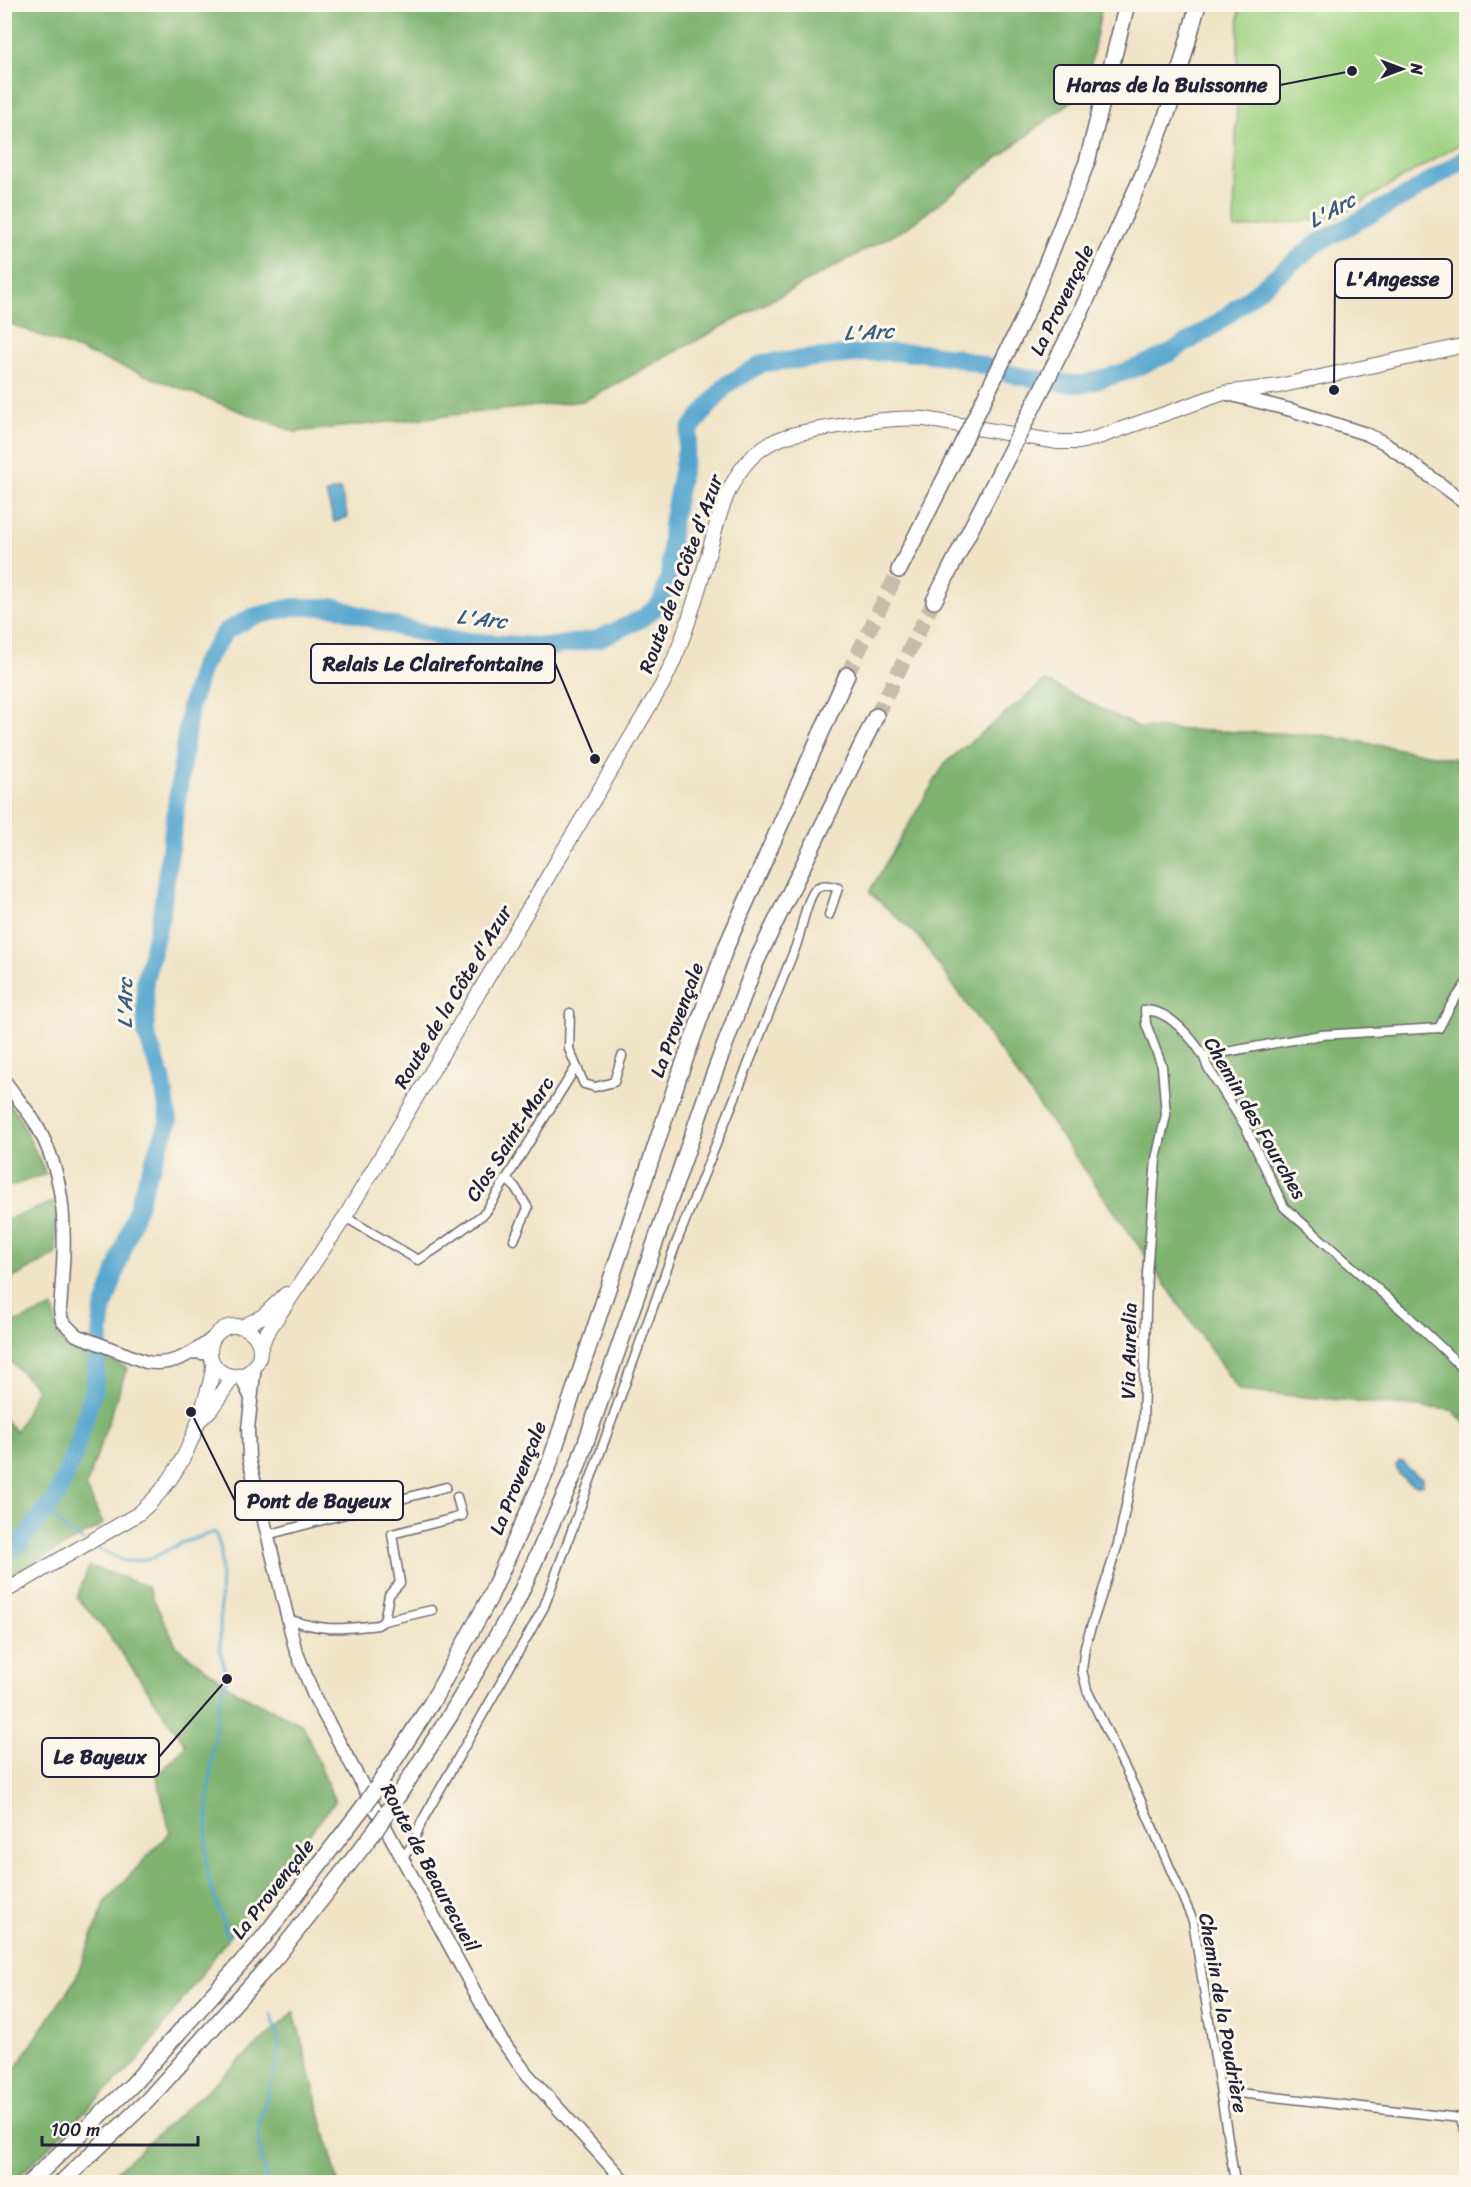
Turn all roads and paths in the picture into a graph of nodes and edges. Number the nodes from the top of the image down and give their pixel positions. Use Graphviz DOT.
graph roads {
  1 [pos="1127,4"];
  2 [pos="1198,4"];
  3 [pos="1467,345"];
  4 [pos="1224,393"];
  5 [pos="1467,503"];
  6 [pos="899,570"];
  7 [pos="934,601"];
  8 [pos="847,675"];
  9 [pos="876,716"];
  10 [pos="829,915"];
  11 [pos="1467,984"];
  12 [pos="1145,1010"];
  13 [pos="570,1013"];
  14 [pos="622,1056"];
  15 [pos="1204,1056"];
  16 [pos="576,1067"];
  17 [pos="4,1080"];
  18 [pos="506,1179"];
  19 [pos="345,1217"];
  20 [pos="514,1240"];
  21 [pos="306,1277"];
  22 [pos="242,1327"];
  23 [pos="214,1337"];
  24 [pos="260,1350"];
  25 [pos="195,1352"];
  26 [pos="212,1358"];
  27 [pos="255,1365"];
  28 [pos="1467,1371"];
  29 [pos="237,1375"];
  30 [pos="251,1398"];
  31 [pos="200,1420"];
  32 [pos="446,1487"];
  33 [pos="457,1497"];
  34 [pos="267,1535"];
  35 [pos="4,1592"];
  36 [pos="432,1610"];
  37 [pos="288,1619"];
  38 [pos="384,1621"];
  39 [pos="1087,1690"];
  40 [pos="403,1857"];
  41 [pos="1221,2091"];
  42 [pos="1467,2132"];
  43 [pos="30,2182"];
  44 [pos="62,2182"];
  45 [pos="625,2182"];
  46 [pos="1235,2182"];
  1 -- 6 [label="highway, La Provençale, bridge"];
  2 -- 7 [label="highway, La Provençale, bridge"];
  3 -- 4 [label="main road, Route de la Côte d'Azur"];
  4 -- 5 [label="street"];
  4 -- 19 [label="main road, Route de la Côte d'Azur"];
  8 -- 43 [label="highway, La Provençale, bridge"];
  9 -- 44 [label="highway, bridge"];
  10 -- 40 [label="street"];
  11 -- 15 [label="street"];
  12 -- 15 [label="street, Chemin des Fourches"];
  12 -- 39 [label="street, Via Aurelia"];
  13 -- 16 [label="street"];
  14 -- 16 [label="street"];
  15 -- 28 [label="street, Chemin des Fourches"];
  16 -- 18 [label="street, Clos Saint-Marc"];
  17 -- 25 [label="street"];
  18 -- 19 [label="street, Clos Saint-Marc"];
  18 -- 20 [label="street"];
  19 -- 21 [label="main road, Route de la Côte d'Azur"];
  21 -- 22 [label="main road, Route de la Côte d'Azur"];
  21 -- 24 [label="main road, Route de la Côte d'Azur"];
  22 -- 23 [label="main road"];
  22 -- 24 [label="main road"];
  23 -- 25 [label="street"];
  23 -- 26 [label="main road"];
  24 -- 27 [label="main road"];
  25 -- 26 [label="street"];
  26 -- 29 [label="main road"];
  26 -- 31 [label="main road"];
  27 -- 29 [label="main road"];
  27 -- 30 [label="street, Route de Beaurecueil"];
  29 -- 30 [label="street, Route de Beaurecueil"];
  29 -- 31 [label="main road"];
  30 -- 34 [label="street, Route de Beaurecueil"];
  31 -- 35 [label="main road"];
  32 -- 34 [label="street"];
  33 -- 38 [label="street"];
  34 -- 37 [label="street, Route de Beaurecueil"];
  36 -- 38 [label="street"];
  37 -- 38 [label="street"];
  37 -- 40 [label="street, Route de Beaurecueil"];
  39 -- 41 [label="street, Chemin de la Poudrière"];
  40 -- 45 [label="street, Route de Beaurecueil"];
  41 -- 42 [label="street"];
  41 -- 46 [label="street, Chemin de la Poudrière"];
}
